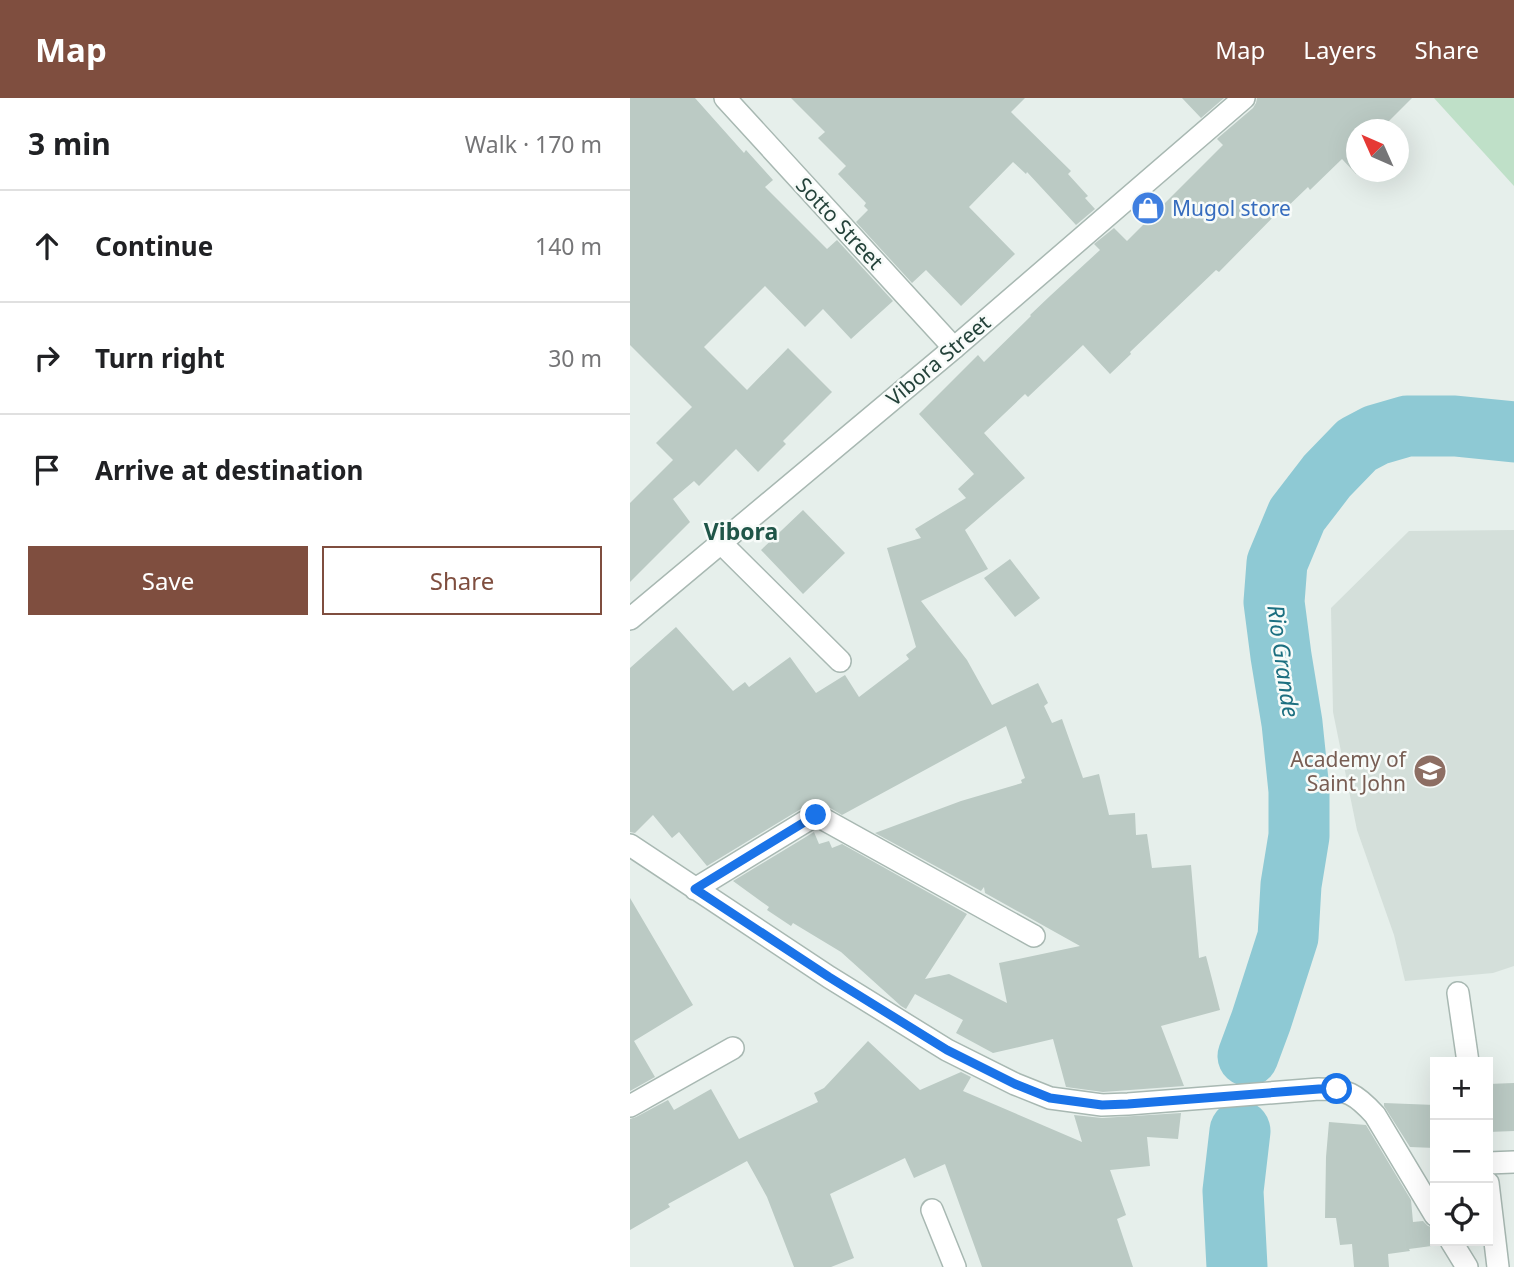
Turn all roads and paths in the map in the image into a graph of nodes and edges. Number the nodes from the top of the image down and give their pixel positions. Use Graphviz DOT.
graph roads {
  1 [pos="725,98"];
  2 [pos="1244,98"];
  3 [pos="954,348"];
  4 [pos="721,543"];
  5 [pos="630,619"];
  6 [pos="840,662"];
  7 [pos="630,845"];
  8 [pos="695,889"];
  9 [pos="1034,936"];
  10 [pos="1458,993"];
  11 [pos="733,1048"];
  12 [pos="1467,1057"];
  13 [pos="630,1106"];
  14 [pos="1514,1161"];
  15 [pos="1493,1163"];
  16 [pos="1430,1207"];
  17 [pos="932,1210"];
  18 [pos="1493,1225"];
  19 [pos="1454,1246"];
  20 [pos="956,1267"];
  21 [pos="1467,1267"];
  22 [pos="1498,1267"];
  1 -- 3 [label="street, Sotto Street"];
  2 -- 3 [label="street, Vibora Street"];
  3 -- 4 [label="street, Vibora Street"];
  4 -- 5 [label="street, Vibora Street"];
  4 -- 6 [label="street"];
  7 -- 8 [label="street"];
  8 -- 9 [label="street"];
  8 -- 16 [label="street"];
  10 -- 12 [label="street"];
  11 -- 13 [label="street"];
  14 -- 15 [label="street"];
  17 -- 20 [label="street"];
  18 -- 22 [label="street"];
  19 -- 21 [label="street"];
}
